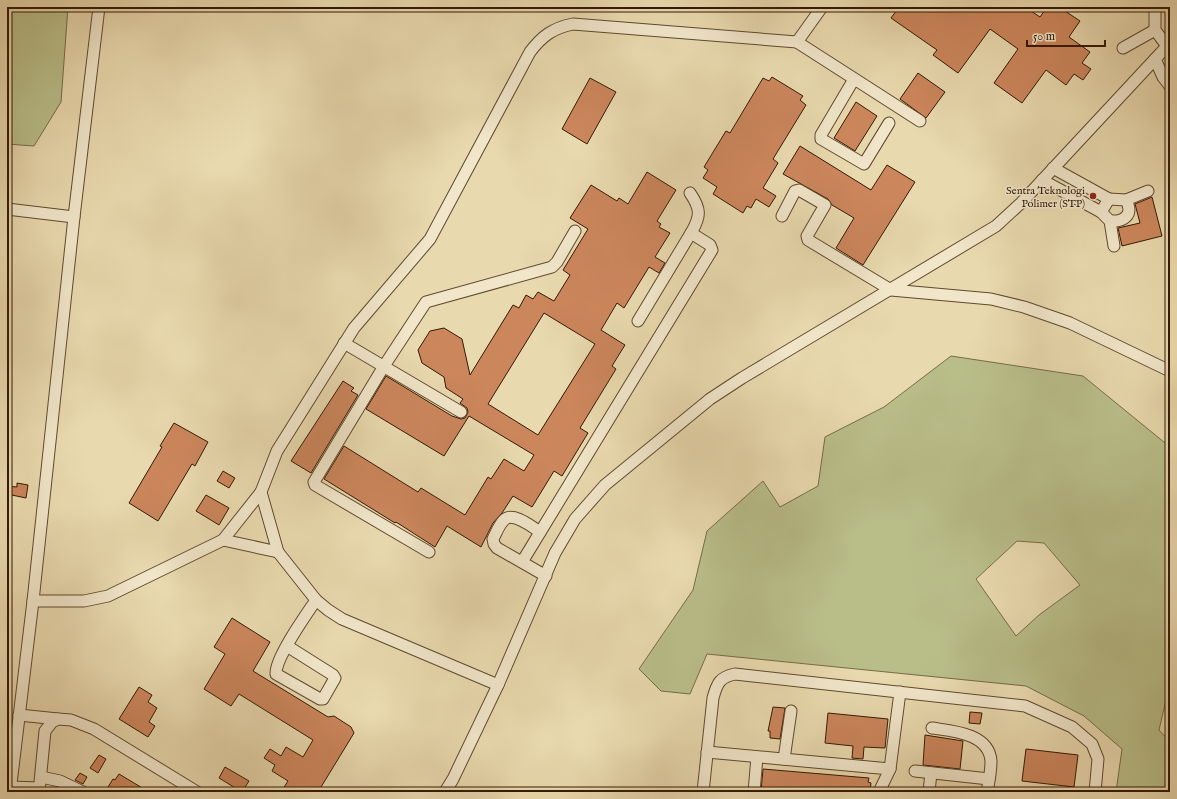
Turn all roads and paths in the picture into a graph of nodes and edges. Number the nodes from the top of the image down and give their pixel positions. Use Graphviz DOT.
graph roads {
  1 [pos="99,7"];
  2 [pos="822,7"];
  3 [pos="1156,7"];
  4 [pos="1155,30"];
  5 [pos="797,42"];
  6 [pos="1168,44"];
  7 [pos="1123,48"];
  8 [pos="1154,59"];
  9 [pos="854,79"];
  10 [pos="1170,86"];
  11 [pos="920,121"];
  12 [pos="889,123"];
  13 [pos="1053,168"];
  14 [pos="1042,180"];
  15 [pos="1148,191"];
  16 [pos="690,193"];
  17 [pos="1109,199"];
  18 [pos="1126,200"];
  19 [pos="7,209"];
  20 [pos="1101,212"];
  21 [pos="782,216"];
  22 [pos="74,217"];
  23 [pos="1110,221"];
  24 [pos="575,231"];
  25 [pos="691,233"];
  26 [pos="1114,246"];
  27 [pos="891,290"];
  28 [pos="638,321"];
  29 [pos="344,343"];
  30 [pos="384,366"];
  31 [pos="1170,371"];
  32 [pos="460,412"];
  33 [pos="261,492"];
  34 [pos="540,532"];
  35 [pos="223,540"];
  36 [pos="278,552"];
  37 [pos="429,552"];
  38 [pos="522,562"];
  39 [pos="546,576"];
  40 [pos="316,600"];
  41 [pos="33,601"];
  42 [pos="287,646"];
  43 [pos="498,685"];
  44 [pos="900,692"];
  45 [pos="791,711"];
  46 [pos="19,716"];
  47 [pos="58,719"];
  48 [pos="932,728"];
  49 [pos="707,752"];
  50 [pos="757,757"];
  51 [pos="784,759"];
  52 [pos="890,769"];
  53 [pos="914,771"];
  54 [pos="931,773"];
  55 [pos="41,777"];
  56 [pos="989,779"];
  57 [pos="10,789"];
  58 [pos="39,790"];
  59 [pos="83,792"];
  60 [pos="197,792"];
  61 [pos="445,792"];
  62 [pos="702,792"];
  63 [pos="754,792"];
  64 [pos="879,792"];
  65 [pos="929,792"];
  66 [pos="987,792"];
  67 [pos="1095,792"];
  1 -- 22 [label="lane"];
  2 -- 5 [label="lane"];
  3 -- 4 [label="lane"];
  4 -- 6 [label="lane"];
  4 -- 7 [label="lane"];
  5 -- 9 [label="lane"];
  5 -- 29 [label="lane"];
  6 -- 8 [label="lane"];
  8 -- 10 [label="lane"];
  8 -- 13 [label="lane"];
  9 -- 11 [label="lane"];
  9 -- 12 [label="lane"];
  13 -- 14 [label="lane"];
  13 -- 17 [label="lane"];
  14 -- 20 [label="lane"];
  14 -- 27 [label="lane"];
  15 -- 18 [label="lane"];
  16 -- 25 [label="lane"];
  17 -- 18 [label="lane"];
  17 -- 20 [label="lane"];
  18 -- 23 [label="lane"];
  19 -- 22 [label="lane"];
  20 -- 23 [label="lane"];
  21 -- 27 [label="lane"];
  22 -- 41 [label="lane"];
  23 -- 26 [label="lane"];
  24 -- 30 [label="lane"];
  25 -- 28 [label="lane"];
  25 -- 34 [label="lane"];
  27 -- 31 [label="lane"];
  27 -- 39 [label="lane"];
  29 -- 30 [label="lane"];
  29 -- 33 [label="lane"];
  30 -- 32 [label="lane"];
  30 -- 37 [label="lane"];
  33 -- 35 [label="lane"];
  33 -- 36 [label="lane"];
  34 -- 38 [label="lane"];
  34 -- 38 [label="lane"];
  35 -- 36 [label="lane"];
  35 -- 41 [label="lane"];
  36 -- 40 [label="lane"];
  38 -- 39 [label="lane"];
  39 -- 43 [label="lane"];
  40 -- 42 [label="lane"];
  40 -- 43 [label="lane"];
  41 -- 46 [label="lane"];
  42 -- 42 [label="lane"];
  43 -- 61 [label="lane"];
  44 -- 49 [label="lane"];
  44 -- 52 [label="lane"];
  44 -- 67 [label="lane"];
  45 -- 51 [label="lane"];
  46 -- 47 [label="lane"];
  46 -- 57 [label="lane"];
  47 -- 55 [label="lane"];
  47 -- 60 [label="lane"];
  48 -- 56 [label="lane"];
  49 -- 50 [label="lane"];
  49 -- 62 [label="lane"];
  50 -- 51 [label="lane"];
  50 -- 63 [label="lane"];
  51 -- 52 [label="lane"];
  52 -- 64 [label="lane"];
  53 -- 54 [label="lane"];
  54 -- 56 [label="lane"];
  54 -- 65 [label="lane"];
  55 -- 58 [label="lane"];
  55 -- 59 [label="lane"];
  56 -- 66 [label="lane"];
  57 -- 58 [label="lane"];
}
